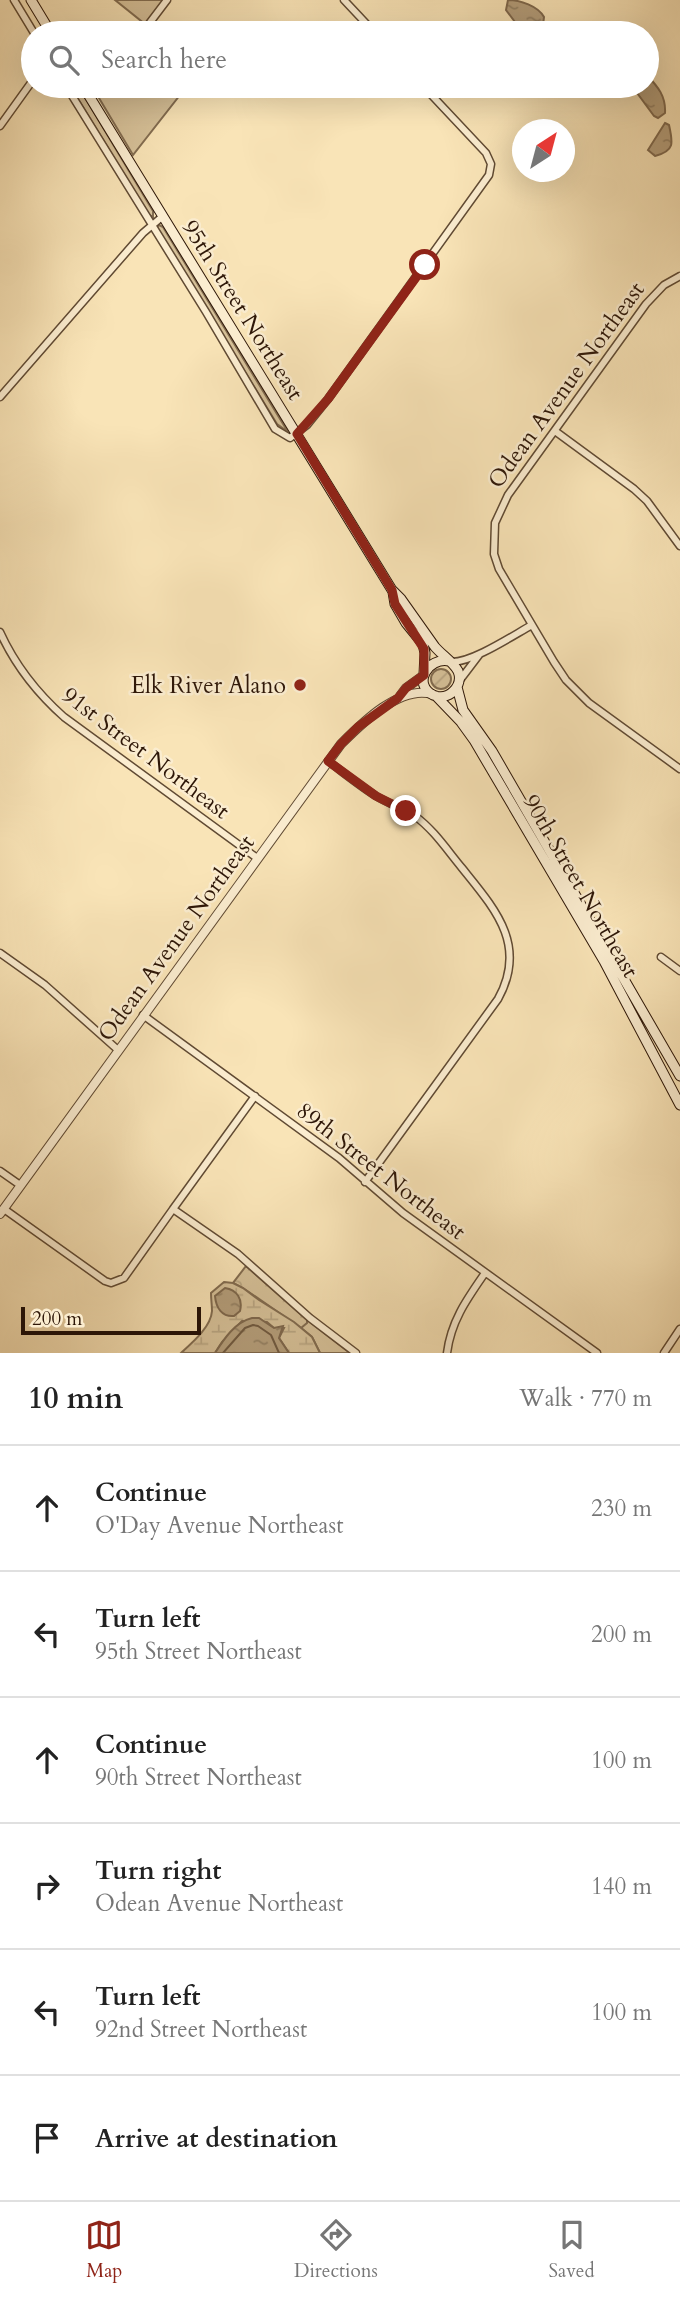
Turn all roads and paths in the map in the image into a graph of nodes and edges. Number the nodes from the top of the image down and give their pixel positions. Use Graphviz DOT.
graph roads {
  1 [pos="14,0"];
  2 [pos="31,0"];
  3 [pos="167,0"];
  4 [pos="344,0"];
  5 [pos="27,21"];
  6 [pos="44,21"];
  7 [pos="151,21"];
  8 [pos="364,21"];
  9 [pos="21,97"];
  10 [pos="73,98"];
  11 [pos="91,98"];
  12 [pos="434,98"];
  13 [pos="0,126"];
  14 [pos="163,216"];
  15 [pos="152,225"];
  16 [pos="680,276"];
  17 [pos="0,397"];
  18 [pos="555,431"];
  19 [pos="297,434"];
  20 [pos="680,546"];
  21 [pos="392,590"];
  22 [pos="532,625"];
  23 [pos="0,632"];
  24 [pos="480,654"];
  25 [pos="449,661"];
  26 [pos="424,675"];
  27 [pos="458,686"];
  28 [pos="433,694"];
  29 [pos="398,698"];
  30 [pos="328,761"];
  31 [pos="680,769"];
  32 [pos="257,858"];
  33 [pos="0,953"];
  34 [pos="661,957"];
  35 [pos="680,971"];
  36 [pos="143,1015"];
  37 [pos="118,1050"];
  38 [pos="680,1076"];
  39 [pos="255,1096"];
  40 [pos="680,1105"];
  41 [pos="0,1171"];
  42 [pos="365,1182"];
  43 [pos="20,1185"];
  44 [pos="173,1209"];
  45 [pos="2,1212"];
  46 [pos="485,1273"];
  47 [pos="680,1329"];
  48 [pos="356,1353"];
  49 [pos="447,1353"];
  50 [pos="597,1353"];
  51 [pos="664,1353"];
  1 -- 5 [label="street"];
  2 -- 6 [label="main road"];
  3 -- 7 [label="street"];
  4 -- 8 [label="street"];
  9 -- 13 [label="street"];
  10 -- 15 [label="street"];
  11 -- 14 [label="main road, 95th Street Northeast"];
  12 -- 19 [label="street"];
  14 -- 15 [label="street"];
  14 -- 19 [label="main road, 95th Street Northeast"];
  15 -- 17 [label="street"];
  15 -- 19 [label="street"];
  16 -- 18 [label="street, Odean Avenue Northeast"];
  18 -- 20 [label="street"];
  18 -- 22 [label="street, Odean Avenue Northeast"];
  19 -- 21 [label="main road, 95th Street Northeast"];
  21 -- 25 [label="main road"];
  21 -- 26 [label="main road"];
  22 -- 24 [label="street"];
  22 -- 31 [label="street, Odean Avenue Northeast"];
  23 -- 32 [label="street, 91st Street Northeast"];
  24 -- 25 [label="street"];
  24 -- 27 [label="street"];
  25 -- 26 [label="main road"];
  25 -- 27 [label="main road"];
  26 -- 28 [label="main road"];
  26 -- 29 [label="street, Odean Avenue Northeast"];
  27 -- 28 [label="main road"];
  27 -- 38 [label="main road, 90th Street Northeast"];
  28 -- 29 [label="street, Odean Avenue Northeast"];
  28 -- 40 [label="main road, 90th Street Northeast"];
  29 -- 30 [label="street, Odean Avenue Northeast"];
  30 -- 32 [label="street, Odean Avenue Northeast"];
  30 -- 42 [label="street"];
  32 -- 36 [label="street, Odean Avenue Northeast"];
  33 -- 37 [label="street"];
  34 -- 35 [label="street"];
  36 -- 37 [label="street, Odean Avenue Northeast"];
  36 -- 39 [label="street, 89th Street Northeast"];
  37 -- 43 [label="street, Odean Avenue Northeast"];
  39 -- 42 [label="street, 89th Street Northeast"];
  39 -- 44 [label="street"];
  41 -- 43 [label="street"];
  42 -- 46 [label="street, 89th Street Northeast"];
  43 -- 45 [label="street, Odean Avenue Northeast"];
  44 -- 45 [label="street"];
  44 -- 48 [label="street"];
  46 -- 49 [label="street"];
  46 -- 50 [label="street, 89th Street Northeast"];
  47 -- 51 [label="street"];
}
